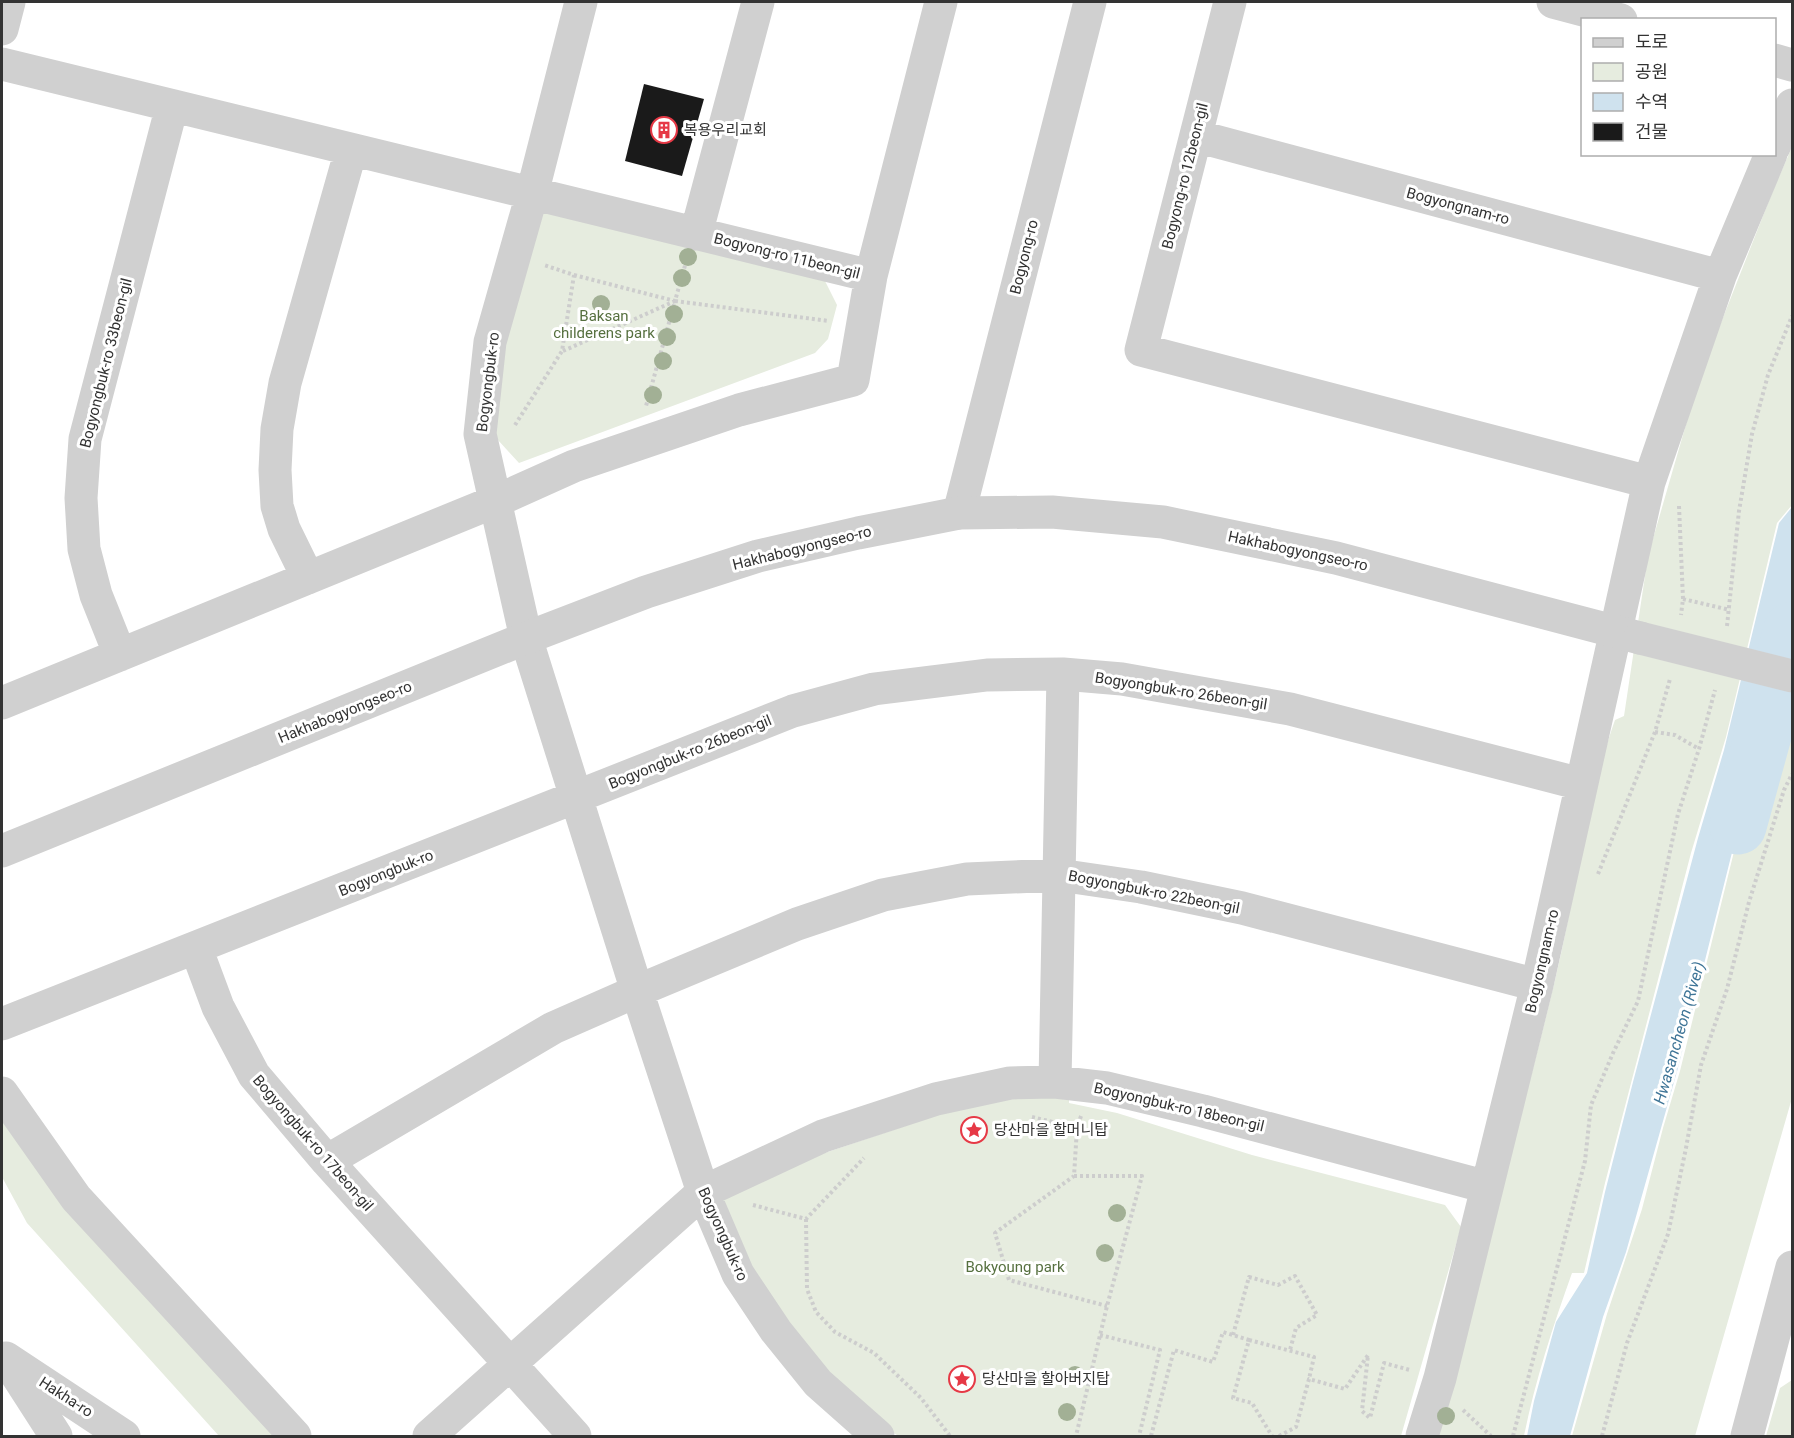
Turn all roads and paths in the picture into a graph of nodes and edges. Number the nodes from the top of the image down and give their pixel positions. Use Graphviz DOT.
graph roads {
  1 [pos="9,2"];
  2 [pos="581,2"];
  3 [pos="758,2"];
  4 [pos="941,2"];
  5 [pos="1090,2"];
  6 [pos="1230,2"];
  7 [pos="1553,2"];
  8 [pos="1613,18"];
  9 [pos="2,29"];
  10 [pos="1776,61"];
  11 [pos="2,64"];
  12 [pos="1792,65"];
  13 [pos="1792,105"];
  14 [pos="172,106"];
  15 [pos="1196,136"];
  16 [pos="1776,142"];
  17 [pos="351,150"];
  18 [pos="1770,156"];
  19 [pos="532,194"];
  20 [pos="692,245"];
  21 [pos="541,264"];
  22 [pos="574,275"];
  23 [pos="871,276"];
  24 [pos="1720,276"];
  25 [pos="675,301"];
  26 [pos="1792,316"];
  27 [pos="831,321"];
  28 [pos="562,351"];
  29 [pos="646,407"];
  30 [pos="511,431"];
  31 [pos="1649,482"];
  32 [pos="496,501"];
  33 [pos="1679,501"];
  34 [pos="959,513"];
  35 [pos="308,578"];
  36 [pos="1683,598"];
  37 [pos="1730,610"];
  38 [pos="1680,620"];
  39 [pos="1726,631"];
  40 [pos="1628,635"];
  41 [pos="526,639"];
  42 [pos="120,655"];
  43 [pos="1672,672"];
  44 [pos="1063,674"];
  45 [pos="1792,676"];
  46 [pos="1716,685"];
  47 [pos="2,704"];
  48 [pos="1655,732"];
  49 [pos="1700,749"];
  50 [pos="1792,774"];
  51 [pos="1581,784"];
  52 [pos="575,798"];
  53 [pos="2,851"];
  54 [pos="1059,874"];
  55 [pos="1597,876"];
  56 [pos="196,948"];
  57 [pos="1537,985"];
  58 [pos="637,991"];
  59 [pos="2,1024"];
  60 [pos="1055,1082"];
  61 [pos="2,1093"];
  62 [pos="1022,1115"];
  63 [pos="870,1151"];
  64 [pos="327,1161"];
  65 [pos="1074,1176"];
  66 [pos="1487,1187"];
  67 [pos="703,1192"];
  68 [pos="749,1204"];
  69 [pos="806,1219"];
  70 [pos="1792,1267"];
  71 [pos="1107,1306"];
  72 [pos="1784,1333"];
  73 [pos="1100,1335"];
  74 [pos="1233,1335"];
  75 [pos="1249,1340"];
  76 [pos="1290,1350"];
  77 [pos="4,1356"];
  78 [pos="508,1364"];
  79 [pos="1440,1378"];
  80 [pos="1309,1379"];
  81 [pos="1458,1406"];
  82 [pos="56,1437"];
  83 [pos="124,1437"];
  84 [pos="295,1437"];
  85 [pos="429,1437"];
  86 [pos="575,1437"];
  87 [pos="878,1437"];
  88 [pos="950,1437"];
  89 [pos="1076,1437"];
  90 [pos="1139,1437"];
  91 [pos="1151,1437"];
  92 [pos="1272,1437"];
  93 [pos="1279,1437"];
  94 [pos="1422,1437"];
  95 [pos="1491,1437"];
  96 [pos="1513,1437"];
  97 [pos="1602,1437"];
  98 [pos="1747,1437"];
  1 -- 9 [label="street"];
  2 -- 19 [label="street, Bogyongbuk-ro"];
  3 -- 20 [label="street, Bogyong-ro 11beon-gil"];
  4 -- 23 [label="street, Bogyong-ro 11beon-gil"];
  5 -- 34 [label="street, Bogyong-ro"];
  6 -- 15 [label="street, Bogyong-ro 12beon-gil"];
  7 -- 8 [label="street"];
  10 -- 12 [label="street"];
  11 -- 14 [label="street"];
  13 -- 16 [label="street"];
  14 -- 17 [label="street"];
  14 -- 42 [label="street, Bogyongbuk-ro 33beon-gil"];
  15 -- 24 [label="street, Bogyongnam-ro"];
  15 -- 31 [label="street, Bogyong-ro 12beon-gil"];
  17 -- 19 [label="street"];
  17 -- 35 [label="street"];
  18 -- 24 [label="street, Bogyongnam-ro"];
  19 -- 20 [label="street"];
  19 -- 32 [label="street, Bogyongbuk-ro"];
  20 -- 23 [label="street, Bogyong-ro 11beon-gil"];
  20 -- 25 [label="path"];
  21 -- 22 [label="path"];
  22 -- 25 [label="path"];
  22 -- 28 [label="path"];
  23 -- 32 [label="street"];
  24 -- 31 [label="street, Bogyongnam-ro"];
  25 -- 27 [label="path"];
  25 -- 28 [label="path"];
  25 -- 29 [label="path"];
  26 -- 37 [label="path"];
  28 -- 30 [label="path"];
  31 -- 40 [label="street, Bogyongnam-ro"];
  32 -- 35 [label="street"];
  32 -- 41 [label="street, Bogyongbuk-ro"];
  33 -- 36 [label="path"];
  34 -- 40 [label="street, Hakhabogyongseo-ro"];
  34 -- 41 [label="street, Hakhabogyongseo-ro"];
  35 -- 42 [label="street"];
  36 -- 37 [label="path"];
  36 -- 38 [label="path"];
  37 -- 39 [label="path"];
  40 -- 45 [label="street, Hakhabogyongseo-ro, bridge"];
  40 -- 51 [label="street, Bogyongnam-ro"];
  41 -- 52 [label="street, Bogyongbuk-ro"];
  41 -- 53 [label="street, Hakhabogyongseo-ro"];
  42 -- 47 [label="street"];
  43 -- 48 [label="path"];
  44 -- 51 [label="street, Bogyongbuk-ro 26beon-gil"];
  44 -- 52 [label="street, Bogyongbuk-ro 26beon-gil"];
  44 -- 54 [label="street"];
  46 -- 49 [label="path"];
  48 -- 49 [label="path"];
  48 -- 55 [label="path"];
  49 -- 96 [label="path"];
  50 -- 97 [label="path"];
  51 -- 57 [label="street, Bogyongnam-ro"];
  52 -- 56 [label="street, Bogyongbuk-ro"];
  52 -- 58 [label="street, Bogyongbuk-ro"];
  54 -- 57 [label="street, Bogyongbuk-ro 22beon-gil"];
  54 -- 58 [label="street, Bogyongbuk-ro 22beon-gil"];
  54 -- 60 [label="street"];
  56 -- 59 [label="street"];
  56 -- 64 [label="street, Bogyongbuk-ro 17beon-gil"];
  57 -- 66 [label="street, Bogyongnam-ro"];
  58 -- 64 [label="street"];
  58 -- 67 [label="street, Bogyongbuk-ro"];
  60 -- 66 [label="street, Bogyongbuk-ro 18beon-gil"];
  60 -- 67 [label="street, Bogyongbuk-ro 18beon-gil"];
  61 -- 84 [label="street"];
  62 -- 65 [label="path"];
  63 -- 69 [label="path"];
  64 -- 78 [label="street, Bogyongbuk-ro 17beon-gil"];
  65 -- 71 [label="path"];
  65 -- 71 [label="path"];
  66 -- 79 [label="street, Bogyongnam-ro"];
  67 -- 78 [label="street"];
  67 -- 87 [label="street, Bogyongbuk-ro"];
  68 -- 69 [label="path"];
  69 -- 88 [label="path"];
  70 -- 72 [label="street"];
  71 -- 73 [label="path"];
  72 -- 98 [label="street"];
  73 -- 89 [label="path"];
  73 -- 90 [label="path"];
  74 -- 75 [label="path"];
  74 -- 76 [label="path"];
  74 -- 91 [label="path"];
  75 -- 76 [label="path"];
  75 -- 92 [label="path"];
  76 -- 80 [label="path"];
  77 -- 82 [label="street, Hakha-ro"];
  77 -- 83 [label="street, Hakha-ro"];
  78 -- 85 [label="street"];
  78 -- 86 [label="street, Bogyongbuk-ro 17beon-gil"];
  79 -- 80 [label="path"];
  79 -- 94 [label="street, Bogyongnam-ro"];
  80 -- 93 [label="path"];
  81 -- 95 [label="path"];
}
